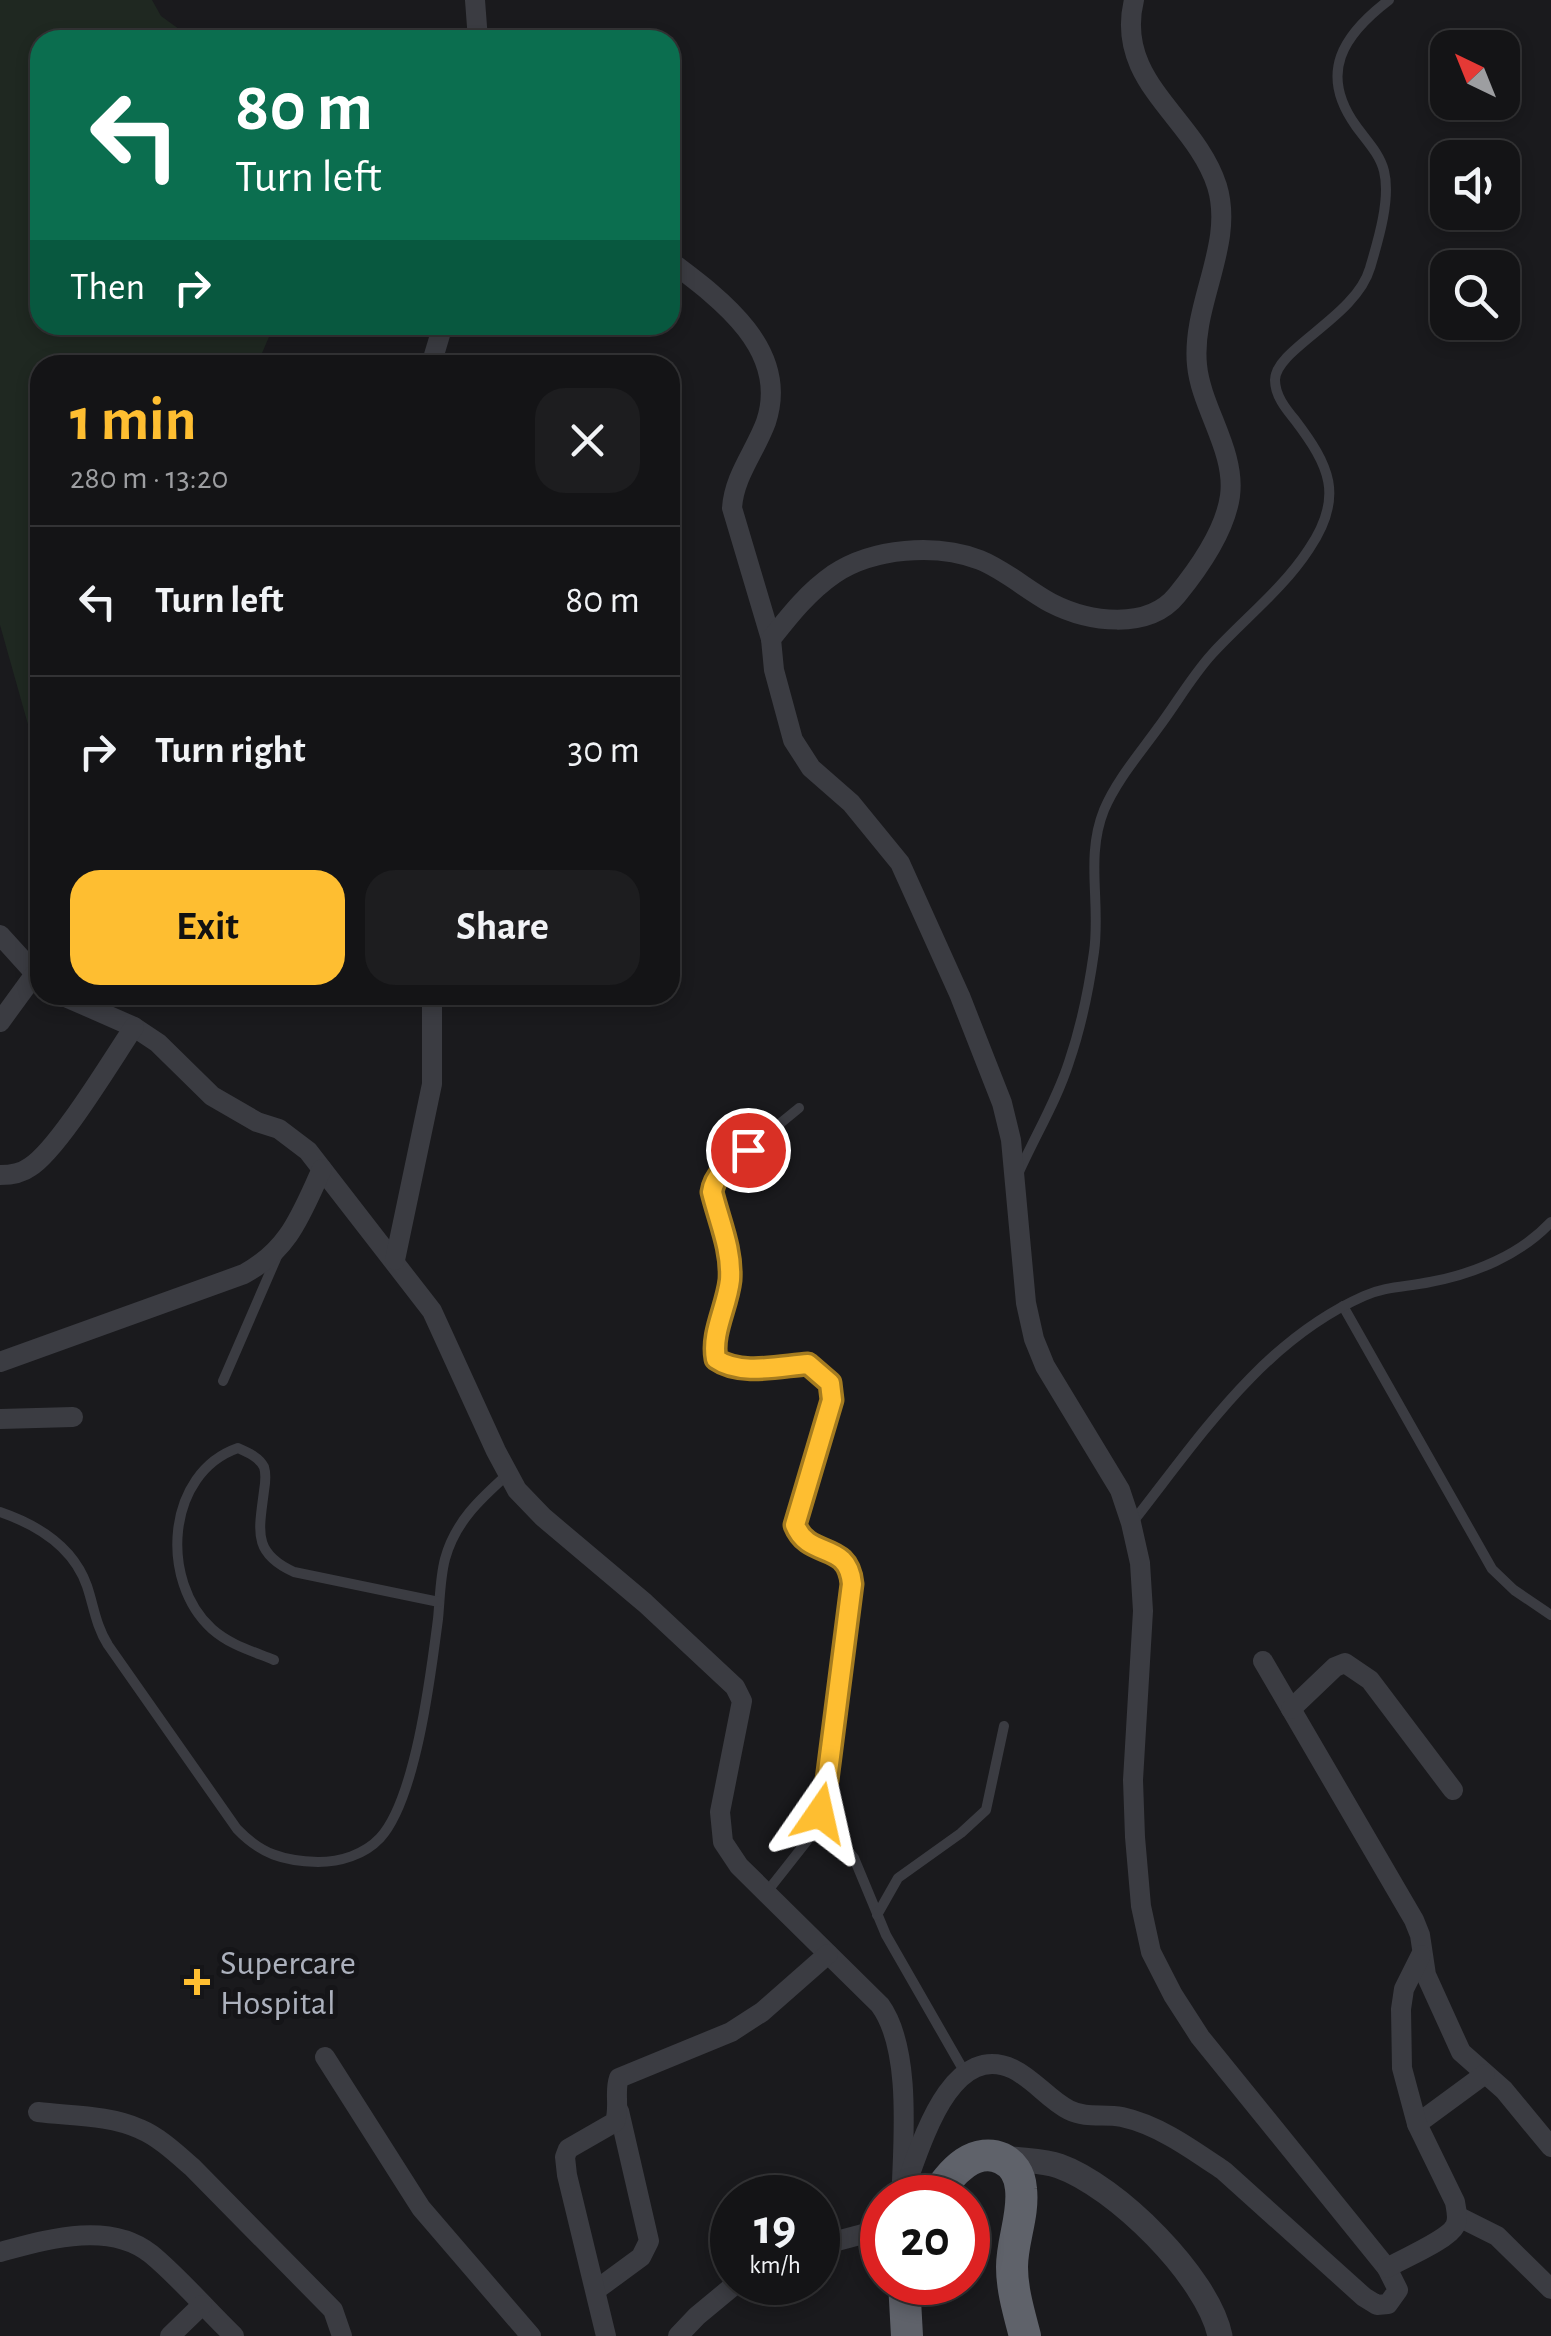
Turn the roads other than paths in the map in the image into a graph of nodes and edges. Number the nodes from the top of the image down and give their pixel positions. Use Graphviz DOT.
graph roads {
  1 [pos="475,0"];
  2 [pos="1134,0"];
  3 [pos="1390,0"];
  4 [pos="477,30"];
  5 [pos="680,269"];
  6 [pos="771,640"];
  7 [pos="0,936"];
  8 [pos="30,968"];
  9 [pos="30,985"];
  10 [pos="84,1005"];
  11 [pos="432,1005"];
  12 [pos="0,1022"];
  13 [pos="134,1027"];
  14 [pos="799,1108"];
  15 [pos="322,1169"];
  16 [pos="0,1175"];
  17 [pos="1014,1182"];
  18 [pos="1551,1222"];
  19 [pos="280,1249"];
  20 [pos="395,1260"];
  21 [pos="1343,1306"];
  22 [pos="0,1362"];
  23 [pos="223,1381"];
  24 [pos="73,1417"];
  25 [pos="0,1419"];
  26 [pos="508,1474"];
  27 [pos="0,1512"];
  28 [pos="1131,1524"];
  29 [pos="439,1602"];
  30 [pos="1551,1615"];
  31 [pos="274,1660"];
  32 [pos="1263,1662"];
  33 [pos="1291,1710"];
  34 [pos="1004,1726"];
  35 [pos="1453,1790"];
  36 [pos="813,1827"];
  37 [pos="766,1894"];
  38 [pos="877,1916"];
  39 [pos="828,1954"];
  40 [pos="1421,1955"];
  41 [pos="325,2058"];
  42 [pos="964,2071"];
  43 [pos="1485,2074"];
  44 [pos="619,2111"];
  45 [pos="38,2112"];
  46 [pos="1417,2124"];
  47 [pos="1551,2147"];
  48 [pos="1006,2158"];
  49 [pos="902,2175"];
  50 [pos="911,2175"];
  51 [pos="951,2175"];
  52 [pos="1457,2216"];
  53 [pos="0,2252"];
  54 [pos="1387,2268"];
  55 [pos="1551,2289"];
  56 [pos="596,2290"];
  57 [pos="202,2305"];
  58 [pos="710,2305"];
  59 [pos="905,2305"];
  60 [pos="170,2336"];
  61 [pos="234,2336"];
  62 [pos="342,2336"];
  63 [pos="531,2336"];
  64 [pos="606,2336"];
  65 [pos="678,2336"];
  66 [pos="907,2336"];
  67 [pos="1024,2336"];
  68 [pos="1220,2336"];
  1 -- 4 [label="street"];
  2 -- 6 [label="street"];
  3 -- 17 [label="lane"];
  5 -- 6 [label="street"];
  6 -- 17 [label="street"];
  7 -- 8 [label="street"];
  9 -- 12 [label="street"];
  10 -- 13 [label="street"];
  11 -- 20 [label="street"];
  13 -- 15 [label="street"];
  13 -- 16 [label="street"];
  14 -- 36 [label="lane"];
  15 -- 19 [label="street"];
  15 -- 20 [label="street"];
  17 -- 28 [label="street"];
  18 -- 21 [label="lane"];
  19 -- 22 [label="street"];
  19 -- 23 [label="lane"];
  20 -- 26 [label="street"];
  21 -- 28 [label="lane"];
  21 -- 30 [label="lane"];
  24 -- 25 [label="street"];
  26 -- 29 [label="lane"];
  26 -- 37 [label="street"];
  27 -- 29 [label="lane"];
  28 -- 54 [label="street"];
  29 -- 31 [label="lane"];
  32 -- 33 [label="street"];
  33 -- 35 [label="street"];
  33 -- 40 [label="street"];
  34 -- 38 [label="lane"];
  36 -- 37 [label="lane"];
  36 -- 38 [label="lane"];
  37 -- 39 [label="street"];
  38 -- 42 [label="lane"];
  39 -- 44 [label="street"];
  39 -- 49 [label="street"];
  40 -- 43 [label="street"];
  40 -- 46 [label="street"];
  41 -- 63 [label="street"];
  42 -- 50 [label="street"];
  42 -- 54 [label="street"];
  43 -- 46 [label="street"];
  43 -- 47 [label="street"];
  44 -- 56 [label="street"];
  44 -- 56 [label="street"];
  45 -- 62 [label="street"];
  46 -- 52 [label="street"];
  48 -- 51 [label="highway"];
  48 -- 67 [label="highway"];
  48 -- 68 [label="street"];
  52 -- 54 [label="street"];
  52 -- 55 [label="street"];
  53 -- 57 [label="street"];
  56 -- 64 [label="street"];
  57 -- 60 [label="street"];
  57 -- 61 [label="street"];
  58 -- 65 [label="street"];
  59 -- 66 [label="highway"];
}
